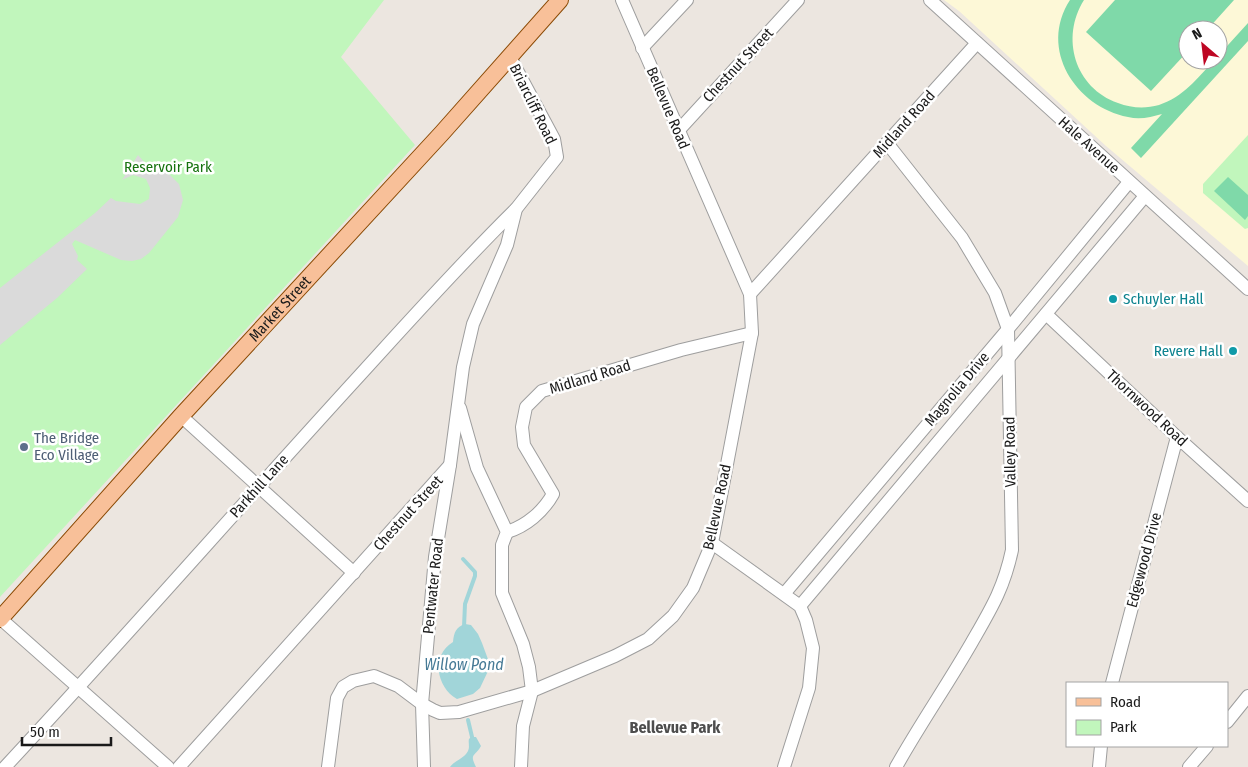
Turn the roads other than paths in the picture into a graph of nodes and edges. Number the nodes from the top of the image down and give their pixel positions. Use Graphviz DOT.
graph roads {
  1 [pos="560,0"];
  2 [pos="622,0"];
  3 [pos="687,0"];
  4 [pos="798,0"];
  5 [pos="930,0"];
  6 [pos="977,43"];
  7 [pos="642,48"];
  8 [pos="510,57"];
  9 [pos="678,131"];
  10 [pos="887,143"];
  11 [pos="543,176"];
  12 [pos="1129,182"];
  13 [pos="1145,196"];
  14 [pos="516,209"];
  15 [pos="1248,289"];
  16 [pos="750,294"];
  17 [pos="1046,314"];
  18 [pos="1008,329"];
  19 [pos="752,332"];
  20 [pos="1008,360"];
  21 [pos="458,403"];
  22 [pos="181,416"];
  23 [pos="1177,437"];
  24 [pos="450,465"];
  25 [pos="259,486"];
  26 [pos="1248,501"];
  27 [pos="507,532"];
  28 [pos="712,543"];
  29 [pos="354,573"];
  30 [pos="784,594"];
  31 [pos="800,606"];
  32 [pos="0,619"];
  33 [pos="1112,682"];
  34 [pos="79,688"];
  35 [pos="532,691"];
  36 [pos="1248,696"];
  37 [pos="422,704"];
  38 [pos="1228,721"];
  39 [pos="1101,747"];
  40 [pos="1206,747"];
  41 [pos="5,767"];
  42 [pos="168,767"];
  43 [pos="179,767"];
  44 [pos="328,767"];
  45 [pos="424,767"];
  46 [pos="521,767"];
  47 [pos="784,767"];
  48 [pos="896,767"];
  49 [pos="1099,767"];
  50 [pos="1189,767"];
  1 -- 8 [label="main road, Market Street"];
  2 -- 7 [label="street, Bellevue Road"];
  3 -- 7 [label="street"];
  4 -- 9 [label="street, Chestnut Street"];
  5 -- 6 [label="street, Hale Avenue"];
  6 -- 10 [label="street, Midland Road"];
  6 -- 12 [label="street, Hale Avenue"];
  7 -- 9 [label="street, Bellevue Road"];
  8 -- 11 [label="street, Briarcliff Road"];
  8 -- 22 [label="main road, Market Street"];
  9 -- 16 [label="street, Bellevue Road"];
  10 -- 16 [label="street, Midland Road"];
  10 -- 18 [label="street, Valley Road"];
  11 -- 14 [label="street, Chestnut Street"];
  12 -- 13 [label="street, Hale Avenue"];
  12 -- 18 [label="street, Magnolia Drive"];
  13 -- 15 [label="street, Hale Avenue"];
  13 -- 17 [label="street, Magnolia Drive"];
  14 -- 21 [label="street, Chestnut Street"];
  14 -- 25 [label="street, Parkhill Lane"];
  16 -- 19 [label="street, Bellevue Road"];
  17 -- 20 [label="street, Magnolia Drive"];
  17 -- 23 [label="street, Thornwood Road"];
  18 -- 20 [label="street, Valley Road"];
  18 -- 30 [label="street, Magnolia Drive"];
  19 -- 27 [label="street, Midland Road"];
  19 -- 28 [label="street, Bellevue Road"];
  20 -- 31 [label="street, Magnolia Drive"];
  20 -- 48 [label="street, Valley Road"];
  21 -- 24 [label="street, Chestnut Street"];
  21 -- 27 [label="street"];
  22 -- 25 [label="street"];
  22 -- 32 [label="main road, Market Street"];
  23 -- 26 [label="street, Thornwood Road"];
  23 -- 33 [label="street, Edgewood Drive"];
  24 -- 29 [label="street, Chestnut Street"];
  24 -- 37 [label="street, Pentwater Road"];
  25 -- 29 [label="street"];
  25 -- 34 [label="street, Parkhill Lane"];
  27 -- 35 [label="street"];
  28 -- 30 [label="street"];
  28 -- 35 [label="street, Bellevue Road"];
  29 -- 43 [label="street, Chestnut Street"];
  30 -- 31 [label="street"];
  31 -- 47 [label="street"];
  32 -- 34 [label="street"];
  34 -- 41 [label="street, Parkhill Lane"];
  34 -- 42 [label="street"];
  35 -- 37 [label="street, Bellevue Road"];
  35 -- 46 [label="street"];
  36 -- 38 [label="street"];
  37 -- 44 [label="street, Bellevue Road"];
  37 -- 45 [label="street, Pentwater Road"];
  39 -- 49 [label="street"];
  40 -- 50 [label="street"];
}
